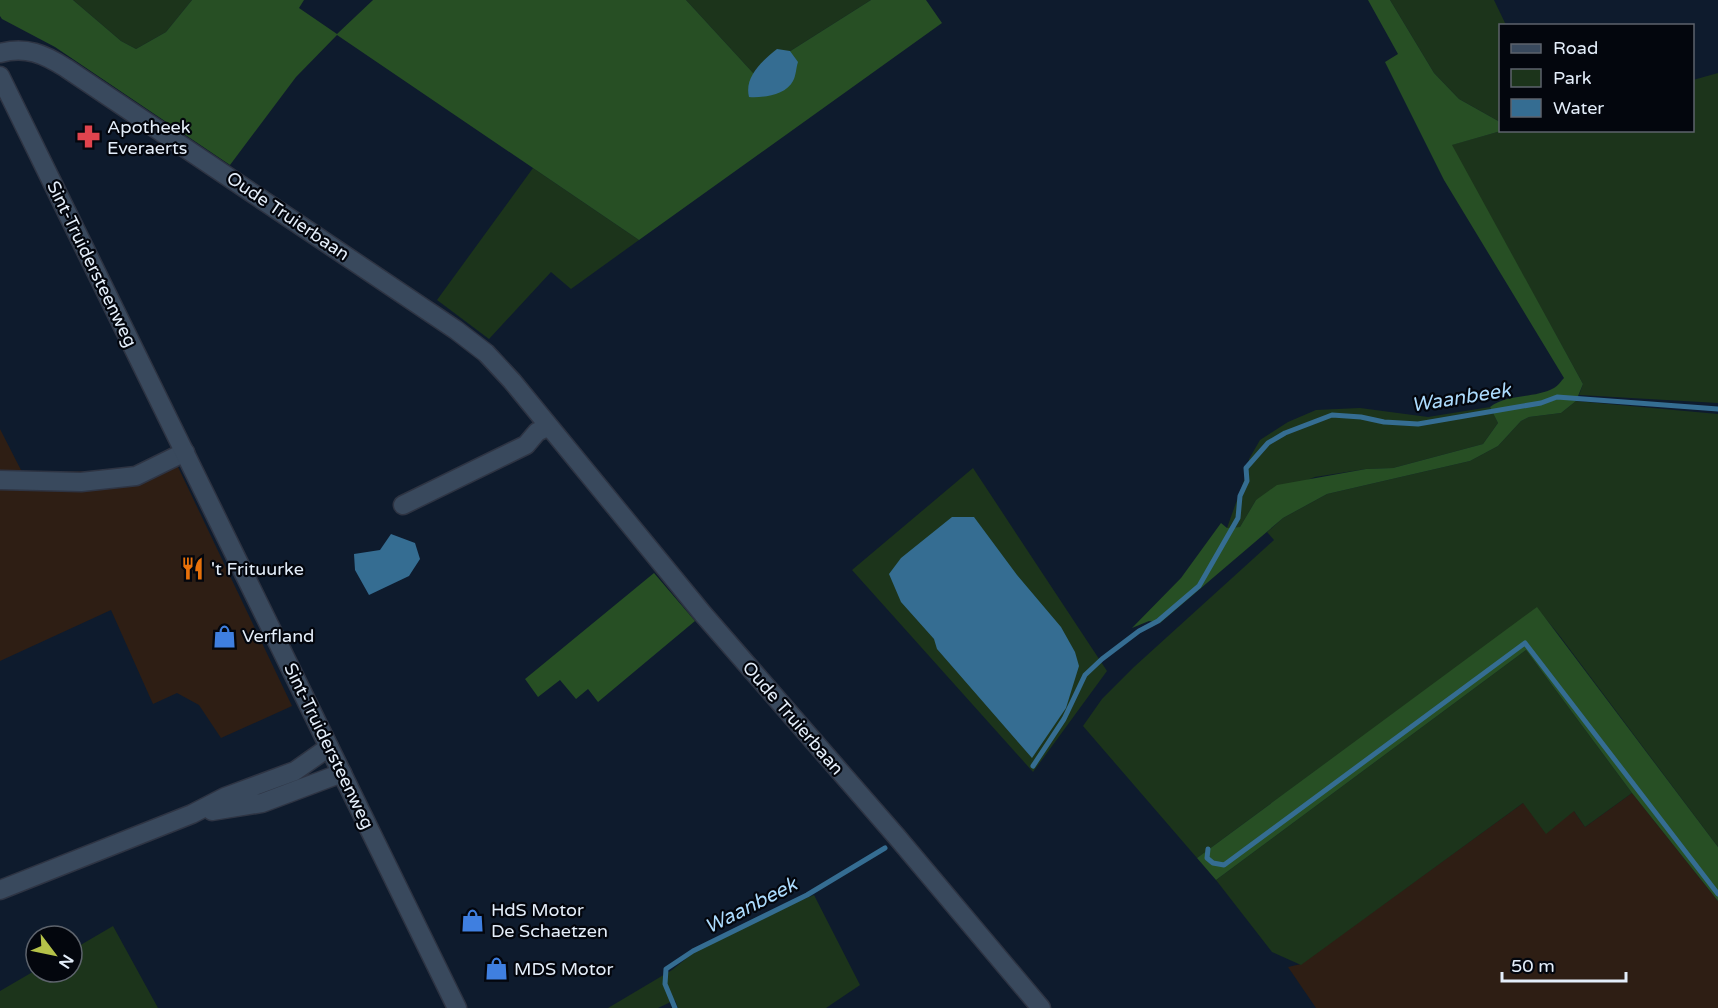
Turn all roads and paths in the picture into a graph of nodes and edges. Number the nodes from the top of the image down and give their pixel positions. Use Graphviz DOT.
graph roads {
  1 [pos="0,53"];
  2 [pos="0,76"];
  3 [pos="549,426"];
  4 [pos="185,452"];
  5 [pos="0,480"];
  6 [pos="403,505"];
  7 [pos="329,747"];
  8 [pos="342,773"];
  9 [pos="192,814"];
  10 [pos="0,890"];
  11 [pos="457,1008"];
  12 [pos="1041,1008"];
  1 -- 3 [label="street, Oude Truierbaan"];
  2 -- 4 [label="street, Sint-Truidersteenweg"];
  3 -- 6 [label="street"];
  3 -- 12 [label="street, Oude Truierbaan"];
  4 -- 5 [label="street"];
  4 -- 7 [label="street, Sint-Truidersteenweg"];
  7 -- 8 [label="street, Sint-Truidersteenweg"];
  7 -- 9 [label="street"];
  8 -- 9 [label="street"];
  8 -- 11 [label="street, Sint-Truidersteenweg"];
  9 -- 10 [label="street"];
}
